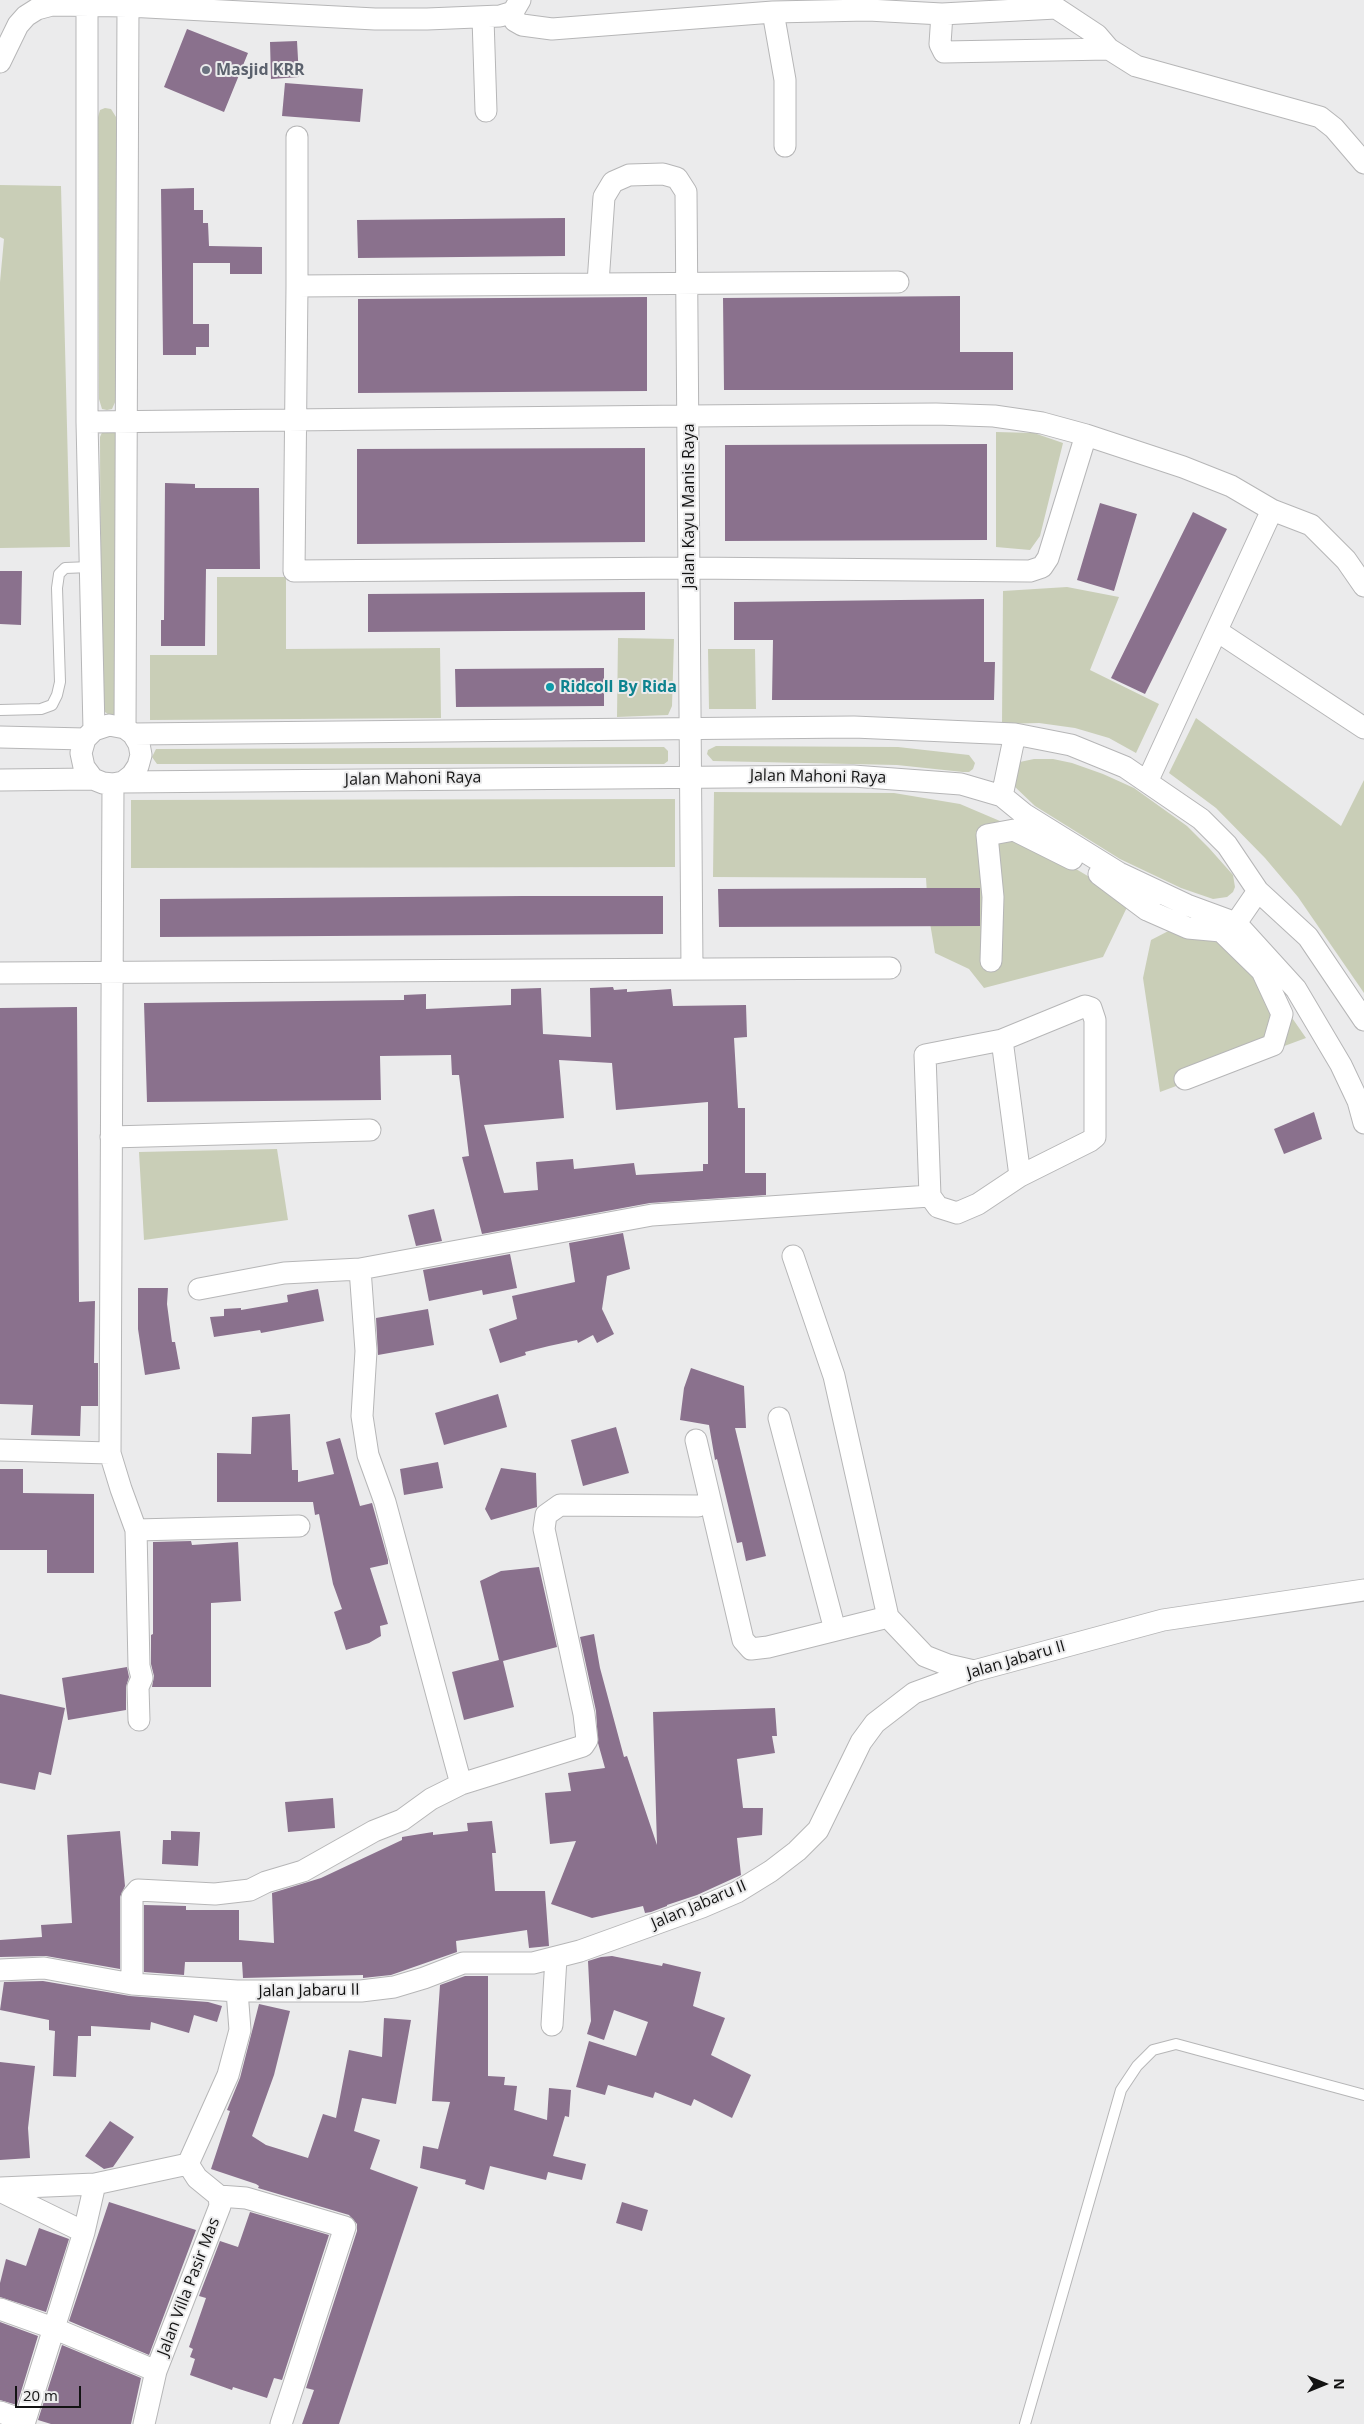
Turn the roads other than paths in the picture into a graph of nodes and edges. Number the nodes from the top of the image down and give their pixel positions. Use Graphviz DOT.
graph roads {
  1 [pos="1059,4"];
  2 [pos="87,6"];
  3 [pos="128,6"];
  4 [pos="517,6"];
  5 [pos="1020,6"];
  6 [pos="374,9"];
  7 [pos="773,12"];
  8 [pos="942,14"];
  9 [pos="483,18"];
  10 [pos="1109,49"];
  11 [pos="0,62"];
  12 [pos="486,111"];
  13 [pos="297,137"];
  14 [pos="785,146"];
  15 [pos="1364,163"];
  16 [pos="898,282"];
  17 [pos="598,283"];
  18 [pos="687,283"];
  19 [pos="297,286"];
  20 [pos="689,416"];
  21 [pos="297,419"];
  22 [pos="87,422"];
  23 [pos="128,422"];
  24 [pos="1086,435"];
  25 [pos="1272,510"];
  26 [pos="90,567"];
  27 [pos="688,568"];
  28 [pos="1364,586"];
  29 [pos="1216,631"];
  30 [pos="0,710"];
  31 [pos="1364,728"];
  32 [pos="690,729"];
  33 [pos="129,731"];
  34 [pos="90,734"];
  35 [pos="1015,734"];
  36 [pos="0,737"];
  37 [pos="690,776"];
  38 [pos="0,780"];
  39 [pos="110,782"];
  40 [pos="1147,782"];
  41 [pos="1002,796"];
  42 [pos="1153,890"];
  43 [pos="1258,891"];
  44 [pos="1147,910"];
  45 [pos="1236,923"];
  46 [pos="991,961"];
  47 [pos="890,968"];
  48 [pos="692,969"];
  49 [pos="111,972"];
  50 [pos="0,973"];
  51 [pos="1364,1020"];
  52 [pos="1002,1040"];
  53 [pos="1185,1079"];
  54 [pos="1364,1123"];
  55 [pos="370,1130"];
  56 [pos="111,1137"];
  57 [pos="1020,1176"];
  58 [pos="930,1196"];
  59 [pos="793,1256"];
  60 [pos="360,1269"];
  61 [pos="199,1289"];
  62 [pos="779,1418"];
  63 [pos="696,1440"];
  64 [pos="0,1450"];
  65 [pos="110,1453"];
  66 [pos="698,1506"];
  67 [pos="299,1526"];
  68 [pos="136,1530"];
  69 [pos="1364,1590"];
  70 [pos="888,1616"];
  71 [pos="835,1630"];
  72 [pos="974,1671"];
  73 [pos="139,1720"];
  74 [pos="461,1784"];
  75 [pos="556,1958"];
  76 [pos="0,1970"];
  77 [pos="132,1984"];
  78 [pos="237,1991"];
  79 [pos="552,2025"];
  80 [pos="1364,2095"];
  81 [pos="188,2164"];
  82 [pos="95,2184"];
  83 [pos="0,2189"];
  84 [pos="219,2196"];
  85 [pos="84,2232"];
  86 [pos="0,2310"];
  87 [pos="53,2328"];
  88 [pos="156,2370"];
  89 [pos="0,2412"];
  90 [pos="24,2422"];
  91 [pos="144,2424"];
  92 [pos="281,2424"];
  93 [pos="1025,2424"];
  1 -- 5 [label="street"];
  1 -- 10 [label="street"];
  2 -- 3 [label="street"];
  2 -- 11 [label="street"];
  2 -- 22 [label="street"];
  3 -- 6 [label="street"];
  3 -- 23 [label="street"];
  4 -- 7 [label="street"];
  4 -- 9 [label="street"];
  5 -- 8 [label="street"];
  6 -- 9 [label="street"];
  7 -- 8 [label="street"];
  7 -- 14 [label="street"];
  8 -- 10 [label="street"];
  9 -- 12 [label="street"];
  10 -- 15 [label="street"];
  13 -- 19 [label="street"];
  16 -- 18 [label="street"];
  17 -- 18 [label="street"];
  17 -- 18 [label="street, Jalan Kayu Manis Raya"];
  17 -- 19 [label="street"];
  18 -- 20 [label="street, Jalan Kayu Manis Raya"];
  19 -- 21 [label="street"];
  20 -- 21 [label="street"];
  20 -- 24 [label="street"];
  20 -- 27 [label="street, Jalan Kayu Manis Raya"];
  21 -- 23 [label="street"];
  21 -- 27 [label="street"];
  22 -- 23 [label="street"];
  22 -- 26 [label="street"];
  23 -- 33 [label="street"];
  24 -- 25 [label="street"];
  24 -- 27 [label="street"];
  25 -- 28 [label="street"];
  25 -- 29 [label="street"];
  26 -- 30 [label="lane"];
  26 -- 34 [label="street"];
  27 -- 32 [label="street, Jalan Kayu Manis Raya"];
  29 -- 31 [label="street"];
  29 -- 40 [label="street"];
  32 -- 33 [label="street"];
  32 -- 35 [label="street"];
  32 -- 37 [label="street, Jalan Kayu Manis Raya"];
  33 -- 34 [label="street"];
  33 -- 39 [label="street"];
  34 -- 36 [label="street"];
  34 -- 39 [label="street"];
  35 -- 40 [label="street"];
  35 -- 41 [label="street"];
  37 -- 39 [label="street, Jalan Mahoni Raya"];
  37 -- 41 [label="street, Jalan Mahoni Raya"];
  37 -- 48 [label="street, Jalan Kayu Manis Raya"];
  38 -- 39 [label="street, Jalan Mahoni Raya"];
  39 -- 49 [label="street"];
  40 -- 43 [label="street"];
  41 -- 42 [label="street, Jalan Mahoni Raya"];
  42 -- 44 [label="street"];
  42 -- 45 [label="street, Jalan Mahoni Raya"];
  43 -- 45 [label="street"];
  43 -- 51 [label="street"];
  44 -- 46 [label="street"];
  44 -- 53 [label="street"];
  45 -- 54 [label="street, Jalan Mahoni Raya"];
  47 -- 48 [label="street"];
  48 -- 49 [label="street"];
  49 -- 50 [label="street"];
  49 -- 56 [label="street"];
  52 -- 57 [label="street"];
  52 -- 57 [label="street"];
  52 -- 58 [label="street"];
  55 -- 56 [label="street"];
  56 -- 65 [label="street"];
  57 -- 58 [label="street"];
  58 -- 60 [label="street"];
  59 -- 70 [label="street"];
  60 -- 61 [label="street"];
  60 -- 74 [label="street"];
  62 -- 71 [label="street"];
  63 -- 71 [label="street"];
  64 -- 65 [label="street"];
  65 -- 68 [label="street"];
  66 -- 74 [label="street"];
  67 -- 68 [label="street"];
  68 -- 73 [label="street"];
  69 -- 72 [label="street, Jalan Jabaru II"];
  70 -- 71 [label="street"];
  70 -- 72 [label="street"];
  72 -- 75 [label="street, Jalan Jabaru II"];
  74 -- 77 [label="street"];
  75 -- 78 [label="street, Jalan Jabaru II"];
  75 -- 79 [label="street"];
  76 -- 77 [label="street, Jalan Jabaru II"];
  77 -- 78 [label="street, Jalan Jabaru II"];
  78 -- 81 [label="street"];
  80 -- 93 [label="lane"];
  81 -- 82 [label="street"];
  81 -- 84 [label="street, Jalan Villa Pasir Mas"];
  82 -- 83 [label="street"];
  82 -- 85 [label="street"];
  83 -- 85 [label="street"];
  84 -- 88 [label="street, Jalan Villa Pasir Mas"];
  84 -- 92 [label="street"];
  85 -- 87 [label="street"];
  86 -- 87 [label="street"];
  87 -- 88 [label="street"];
  87 -- 90 [label="street"];
  88 -- 91 [label="street, Jalan Villa Pasir Mas"];
  89 -- 90 [label="street"];
}
